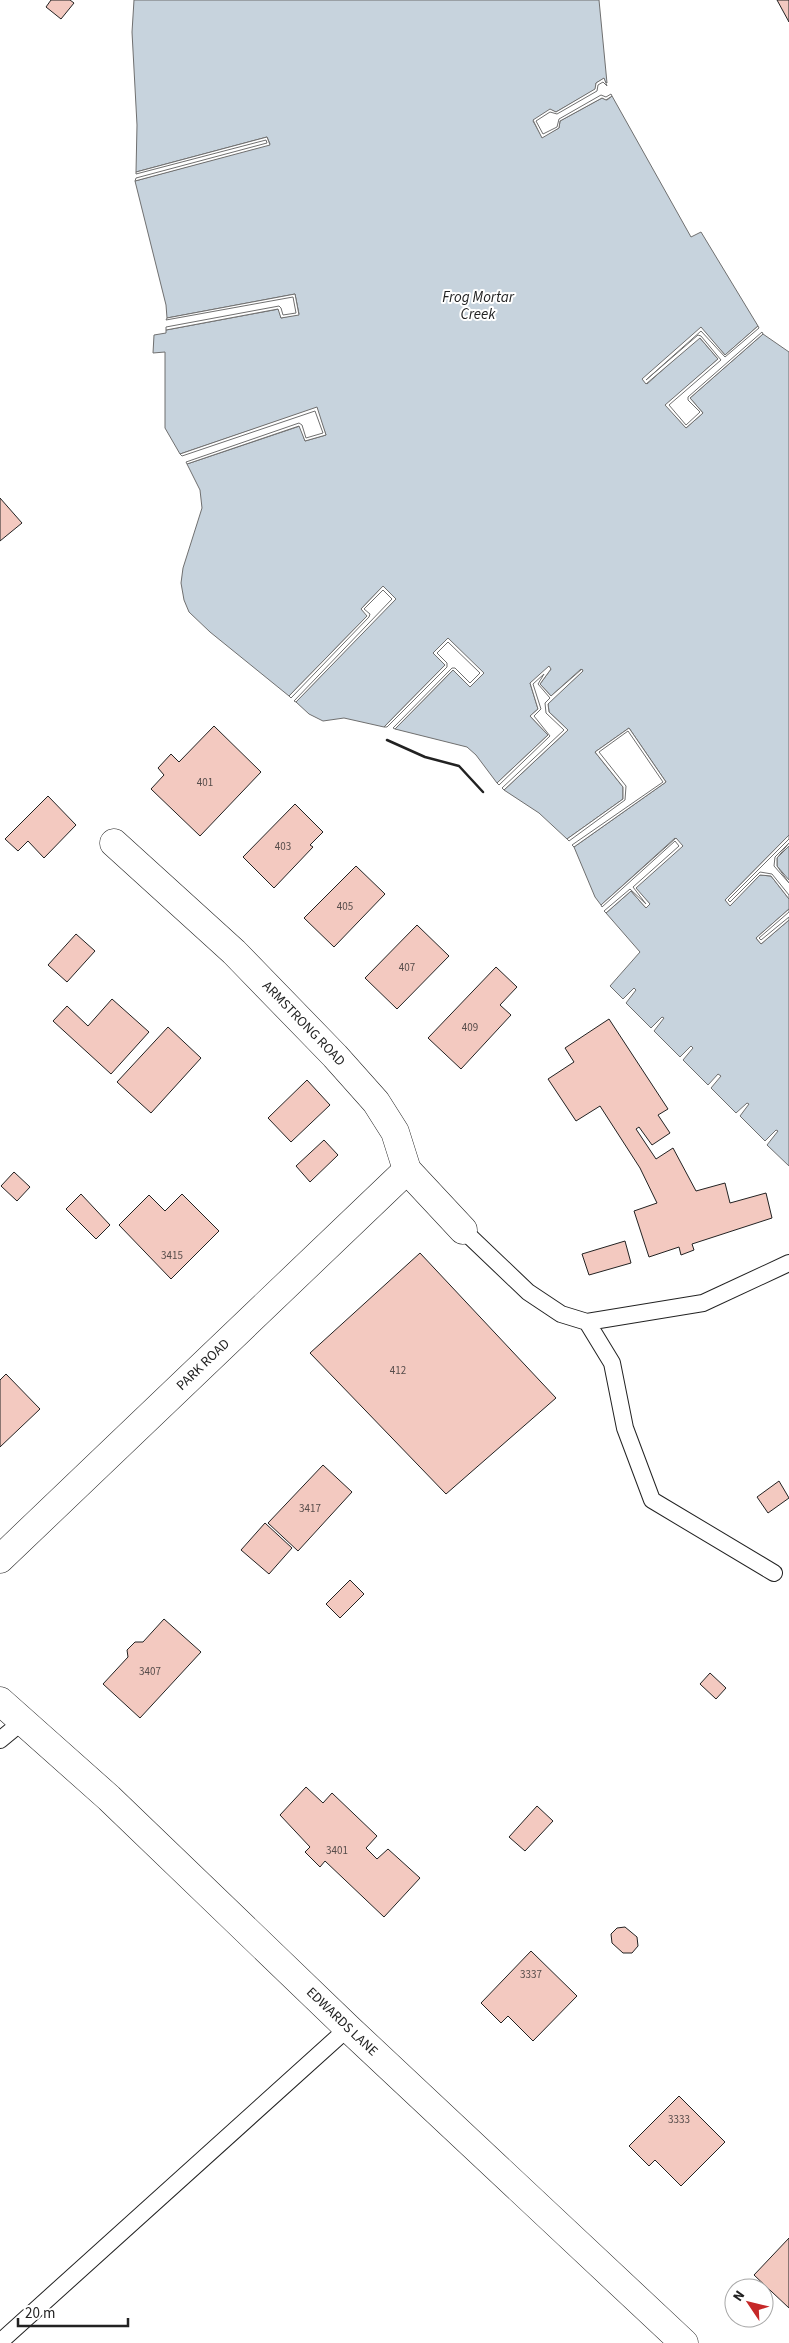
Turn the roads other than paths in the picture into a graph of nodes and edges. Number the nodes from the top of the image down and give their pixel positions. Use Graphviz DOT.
graph roads {
  1 [pos="114,843"];
  2 [pos="407,1170"];
  3 [pos="463,1230"];
  4 [pos="789,1263"];
  5 [pos="587,1322"];
  6 [pos="0,1559"];
  7 [pos="774,1572"];
  8 [pos="0,1701"];
  9 [pos="23,1721"];
  10 [pos="0,1740"];
  11 [pos="348,2028"];
  12 [pos="0,2342"];
  13 [pos="684,2343"];
  1 -- 2 [label="street, ARMSTRONG ROAD"];
  2 -- 3 [label="street, ARMSTRONG ROAD"];
  2 -- 6 [label="street, PARK ROAD"];
  3 -- 5 [label="lane"];
  4 -- 5 [label="lane"];
  5 -- 7 [label="lane"];
  8 -- 9 [label="street, EDWARDS LANE"];
  9 -- 10 [label="lane"];
  9 -- 11 [label="street, EDWARDS LANE"];
  11 -- 12 [label="lane"];
  11 -- 13 [label="street, EDWARDS LANE"];
}
